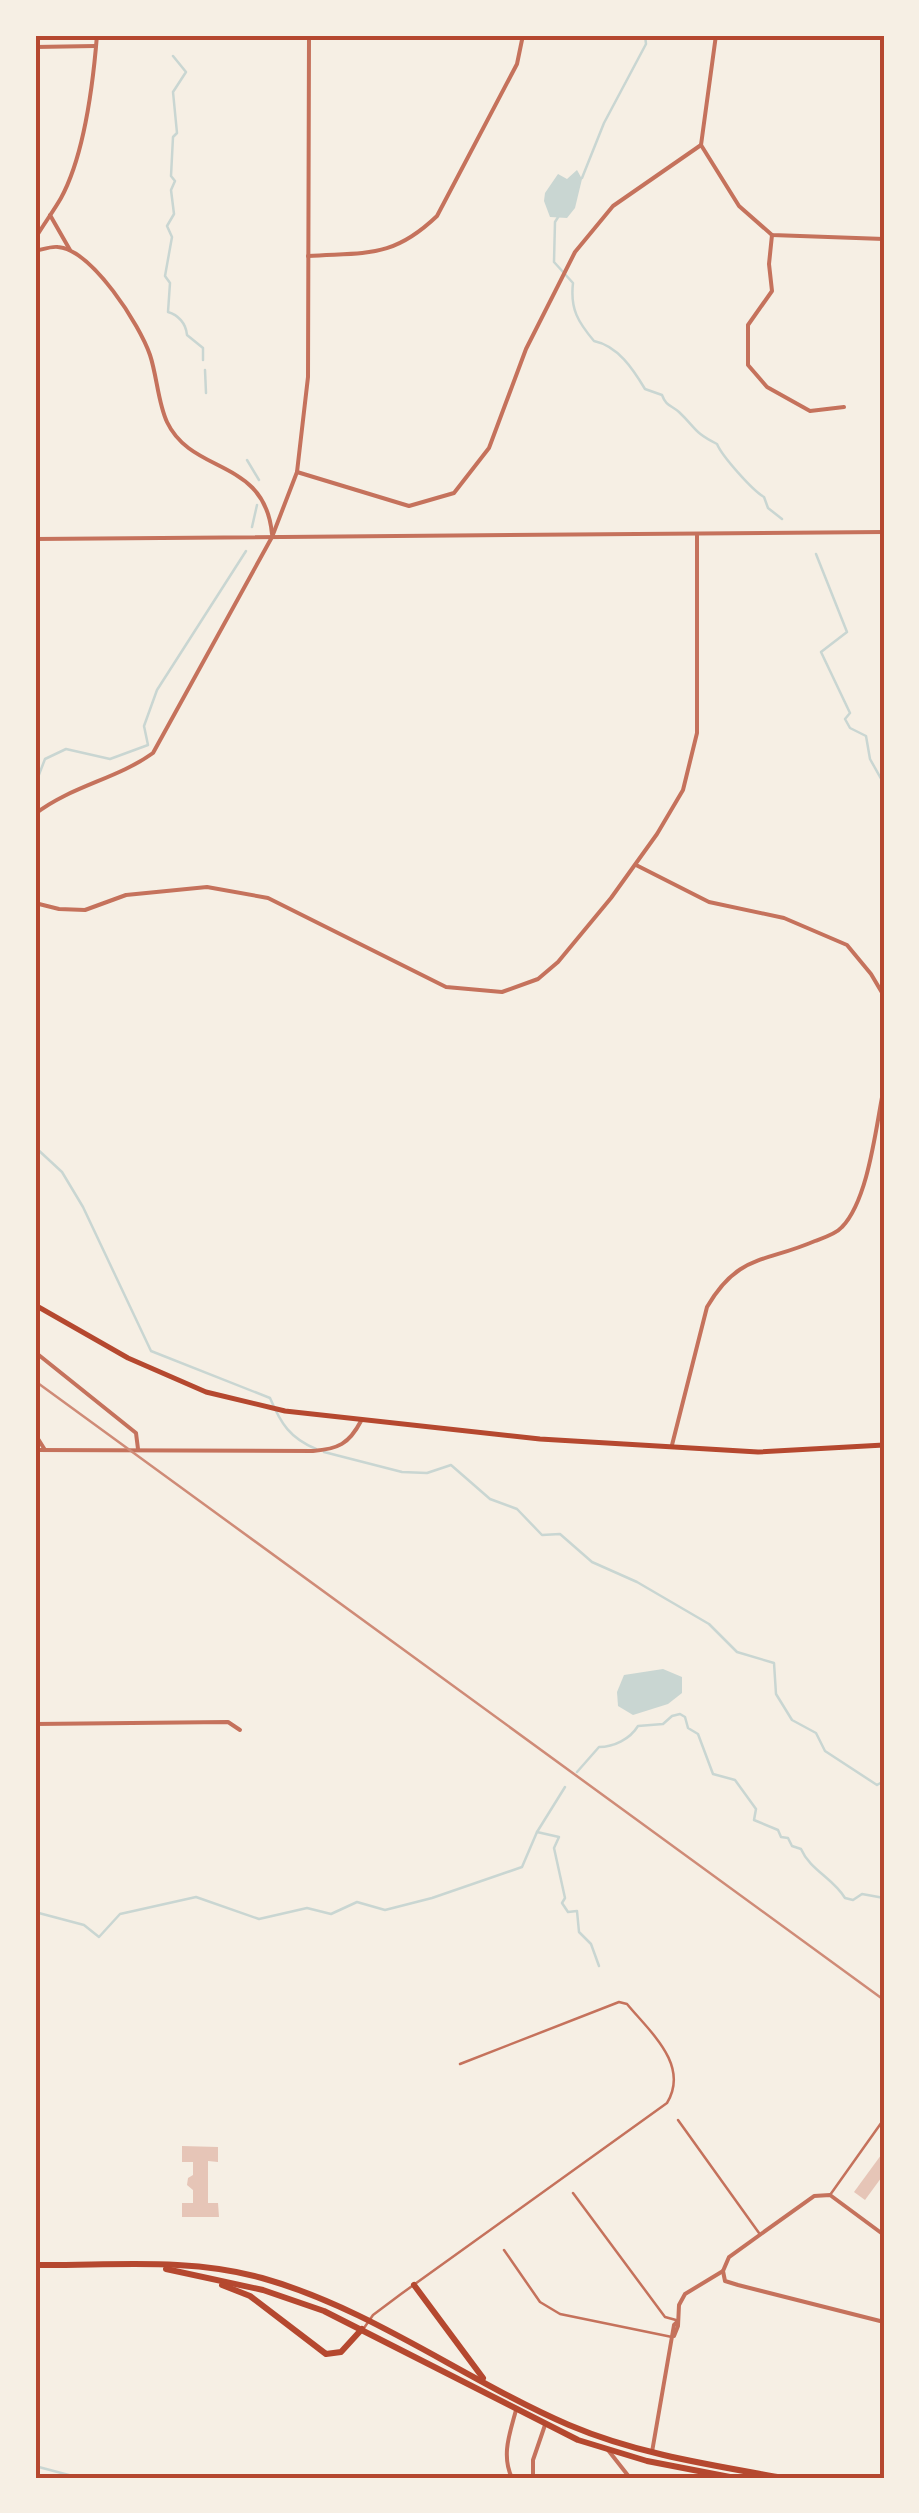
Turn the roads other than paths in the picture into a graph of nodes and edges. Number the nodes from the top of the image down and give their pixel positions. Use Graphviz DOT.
graph roads {
  1 [pos="96,35"];
  2 [pos="309,35"];
  3 [pos="523,35"];
  4 [pos="716,35"];
  5 [pos="96,46"];
  6 [pos="35,47"];
  7 [pos="701,146"];
  8 [pos="50,215"];
  9 [pos="37,230"];
  10 [pos="772,235"];
  11 [pos="35,238"];
  12 [pos="884,239"];
  13 [pos="35,252"];
  14 [pos="71,253"];
  15 [pos="308,256"];
  16 [pos="844,407"];
  17 [pos="297,472"];
  18 [pos="884,532"];
  19 [pos="697,535"];
  20 [pos="272,537"];
  21 [pos="35,539"];
  22 [pos="35,814"];
  23 [pos="636,865"];
  24 [pos="35,903"];
  25 [pos="884,996"];
  26 [pos="884,1087"];
  27 [pos="35,1305"];
  28 [pos="35,1352"];
  29 [pos="361,1421"];
  30 [pos="35,1434"];
  31 [pos="672,1445"];
  32 [pos="884,1445"];
  33 [pos="35,1450"];
  34 [pos="45,1450"];
  35 [pos="138,1450"];
  36 [pos="35,1724"];
  37 [pos="240,1730"];
  38 [pos="460,2064"];
  39 [pos="678,2120"];
  40 [pos="884,2120"];
  41 [pos="573,2193"];
  42 [pos="830,2196"];
  43 [pos="760,2235"];
  44 [pos="884,2235"];
  45 [pos="504,2250"];
  46 [pos="35,2266"];
  47 [pos="156,2266"];
  48 [pos="723,2271"];
  49 [pos="204,2278"];
  50 [pos="414,2285"];
  51 [pos="677,2321"];
  52 [pos="368,2322"];
  53 [pos="884,2322"];
  54 [pos="362,2330"];
  55 [pos="674,2337"];
  56 [pos="486,2383"];
  57 [pos="516,2410"];
  58 [pos="545,2425"];
  59 [pos="608,2450"];
  60 [pos="652,2452"];
  61 [pos="512,2478"];
  62 [pos="533,2478"];
  63 [pos="630,2478"];
  64 [pos="735,2478"];
  65 [pos="783,2478"];
  1 -- 5 [label="street"];
  2 -- 15 [label="street"];
  3 -- 15 [label="street"];
  4 -- 7 [label="street"];
  5 -- 6 [label="street"];
  5 -- 8 [label="street"];
  7 -- 10 [label="street"];
  7 -- 17 [label="street"];
  8 -- 9 [label="street"];
  8 -- 14 [label="street"];
  9 -- 11 [label="street"];
  10 -- 12 [label="street"];
  10 -- 16 [label="street"];
  13 -- 14 [label="street"];
  14 -- 20 [label="street"];
  15 -- 17 [label="street"];
  17 -- 20 [label="street"];
  18 -- 19 [label="street"];
  19 -- 20 [label="street"];
  19 -- 23 [label="street"];
  20 -- 21 [label="street"];
  20 -- 22 [label="street"];
  23 -- 24 [label="street"];
  23 -- 25 [label="street"];
  26 -- 31 [label="street"];
  27 -- 29 [label="main road"];
  28 -- 35 [label="street"];
  29 -- 31 [label="main road"];
  29 -- 35 [label="street"];
  30 -- 34 [label="street"];
  31 -- 32 [label="main road"];
  33 -- 34 [label="street"];
  34 -- 35 [label="street"];
  36 -- 37 [label="street"];
  38 -- 50 [label="lane"];
  39 -- 43 [label="lane"];
  40 -- 42 [label="lane"];
  41 -- 51 [label="lane"];
  42 -- 43 [label="street"];
  42 -- 44 [label="street"];
  43 -- 48 [label="street"];
  45 -- 55 [label="lane"];
  46 -- 47 [label="main road"];
  47 -- 49 [label="main road"];
  47 -- 52 [label="main road"];
  48 -- 51 [label="street"];
  48 -- 53 [label="street"];
  49 -- 54 [label="main road"];
  49 -- 54 [label="main road"];
  50 -- 52 [label="lane"];
  50 -- 56 [label="main road"];
  51 -- 55 [label="street"];
  52 -- 54 [label="lane"];
  52 -- 56 [label="main road"];
  54 -- 57 [label="main road"];
  55 -- 60 [label="street"];
  56 -- 60 [label="main road"];
  57 -- 58 [label="main road"];
  57 -- 61 [label="street"];
  58 -- 59 [label="main road"];
  58 -- 62 [label="street"];
  59 -- 63 [label="street"];
  59 -- 64 [label="main road"];
  60 -- 65 [label="main road"];
}
